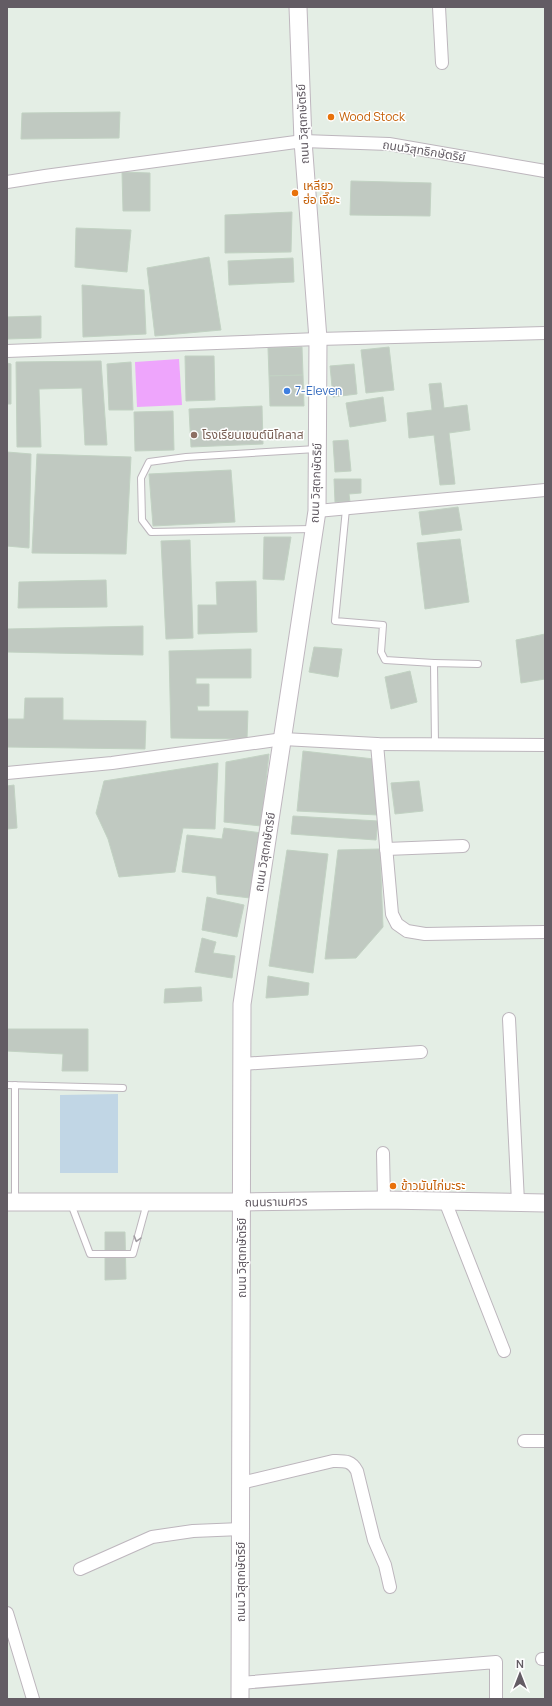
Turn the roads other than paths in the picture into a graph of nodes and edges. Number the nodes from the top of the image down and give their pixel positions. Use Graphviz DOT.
graph roads {
  1 [pos="298,7"];
  2 [pos="439,7"];
  3 [pos="442,63"];
  4 [pos="303,140"];
  5 [pos="545,171"];
  6 [pos="7,182"];
  7 [pos="545,333"];
  8 [pos="318,340"];
  9 [pos="7,351"];
  10 [pos="317,449"];
  11 [pos="545,490"];
  12 [pos="346,509"];
  13 [pos="317,511"];
  14 [pos="314,529"];
  15 [pos="434,662"];
  16 [pos="478,664"];
  17 [pos="283,739"];
  18 [pos="377,744"];
  19 [pos="435,745"];
  20 [pos="545,745"];
  21 [pos="7,773"];
  22 [pos="463,846"];
  23 [pos="386,849"];
  24 [pos="545,932"];
  25 [pos="509,1020"];
  26 [pos="421,1052"];
  27 [pos="242,1064"];
  28 [pos="7,1085"];
  29 [pos="15,1085"];
  30 [pos="123,1088"];
  31 [pos="383,1154"];
  32 [pos="384,1200"];
  33 [pos="445,1201"];
  34 [pos="11,1202"];
  35 [pos="70,1202"];
  36 [pos="147,1202"];
  37 [pos="242,1202"];
  38 [pos="518,1202"];
  39 [pos="545,1203"];
  40 [pos="504,1351"];
  41 [pos="524,1441"];
  42 [pos="545,1441"];
  43 [pos="241,1483"];
  44 [pos="241,1529"];
  45 [pos="80,1569"];
  46 [pos="390,1588"];
  47 [pos="7,1613"];
  48 [pos="240,1691"];
  49 [pos="33,1699"];
  50 [pos="496,1699"];
  1 -- 4 [label="street, ถนน วิสุตกษัตริย์"];
  2 -- 3 [label="street"];
  4 -- 5 [label="street, ถนนวิสุทธิกษัตริย์"];
  4 -- 6 [label="street, ถนนวิสุทธิกษัตริย์"];
  4 -- 8 [label="street, ถนน วิสุตกษัตริย์"];
  7 -- 8 [label="street"];
  8 -- 9 [label="street"];
  8 -- 10 [label="street, ถนน วิสุตกษัตริย์"];
  10 -- 13 [label="street, ถนน วิสุตกษัตริย์"];
  10 -- 14 [label="lane"];
  11 -- 12 [label="street"];
  12 -- 13 [label="street"];
  12 -- 15 [label="lane"];
  13 -- 14 [label="street, ถนน วิสุตกษัตริย์"];
  14 -- 17 [label="street, ถนน วิสุตกษัตริย์"];
  15 -- 16 [label="lane"];
  15 -- 19 [label="lane"];
  17 -- 18 [label="street"];
  17 -- 21 [label="street"];
  17 -- 27 [label="street, ถนน วิสุตกษัตริย์"];
  18 -- 19 [label="street"];
  18 -- 23 [label="street"];
  19 -- 20 [label="street"];
  22 -- 23 [label="street"];
  23 -- 24 [label="street"];
  25 -- 38 [label="street"];
  26 -- 27 [label="street"];
  27 -- 37 [label="street, ถนน วิสุตกษัตริย์"];
  28 -- 29 [label="lane"];
  29 -- 30 [label="lane"];
  29 -- 34 [label="lane"];
  31 -- 32 [label="street"];
  32 -- 33 [label="street, ถนนราเมศวร"];
  32 -- 37 [label="street, ถนนราเมศวร"];
  33 -- 38 [label="street, ถนนราเมศวร"];
  33 -- 40 [label="street"];
  34 -- 35 [label="street, ถนนราเมศวร"];
  35 -- 36 [label="street, ถนนราเมศวร"];
  36 -- 35 [label="lane, one-way"];
  36 -- 37 [label="street, ถนนราเมศวร"];
  37 -- 43 [label="street, ถนน วิสุตกษัตริย์"];
  38 -- 39 [label="street, ถนนราเมศวร"];
  41 -- 42 [label="street"];
  43 -- 44 [label="street, ถนน วิสุตกษัตริย์"];
  43 -- 46 [label="street"];
  44 -- 45 [label="street"];
  44 -- 48 [label="street, ถนน วิสุตกษัตริย์"];
  47 -- 49 [label="street"];
  48 -- 50 [label="street"];
}
